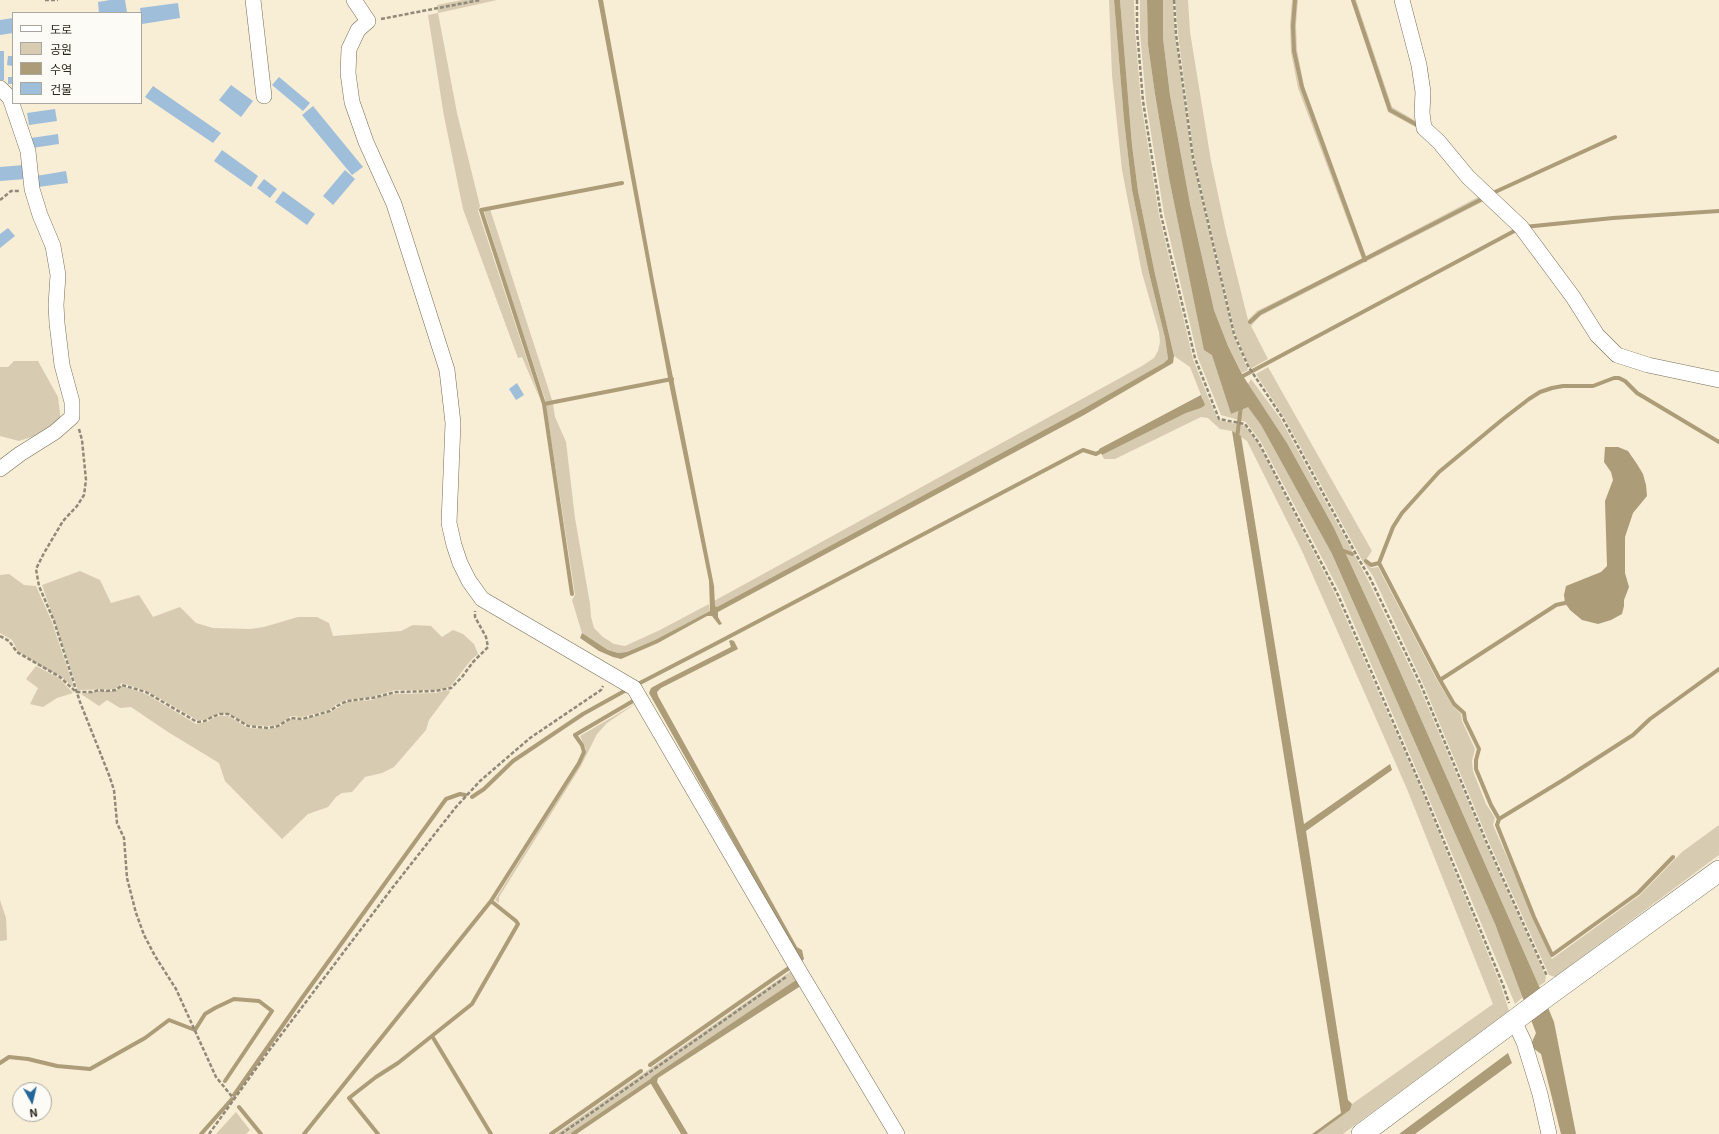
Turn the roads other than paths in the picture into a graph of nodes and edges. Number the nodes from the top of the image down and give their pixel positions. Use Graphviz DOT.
graph roads {
  1 [pos="253,0"];
  2 [pos="354,0"];
  3 [pos="1402,0"];
  4 [pos="0,88"];
  5 [pos="264,96"];
  6 [pos="12,104"];
  7 [pos="12,104"];
  8 [pos="1719,380"];
  9 [pos="0,469"];
  10 [pos="1719,871"];
  11 [pos="1519,1018"];
  12 [pos="897,1134"];
  13 [pos="1362,1134"];
  14 [pos="1549,1134"];
  1 -- 5 [label="street"];
  2 -- 12 [label="street"];
  3 -- 8 [label="street"];
  4 -- 6 [label="street"];
  7 -- 9 [label="street"];
  10 -- 11 [label="main road"];
  11 -- 13 [label="main road"];
  11 -- 14 [label="street"];
}
